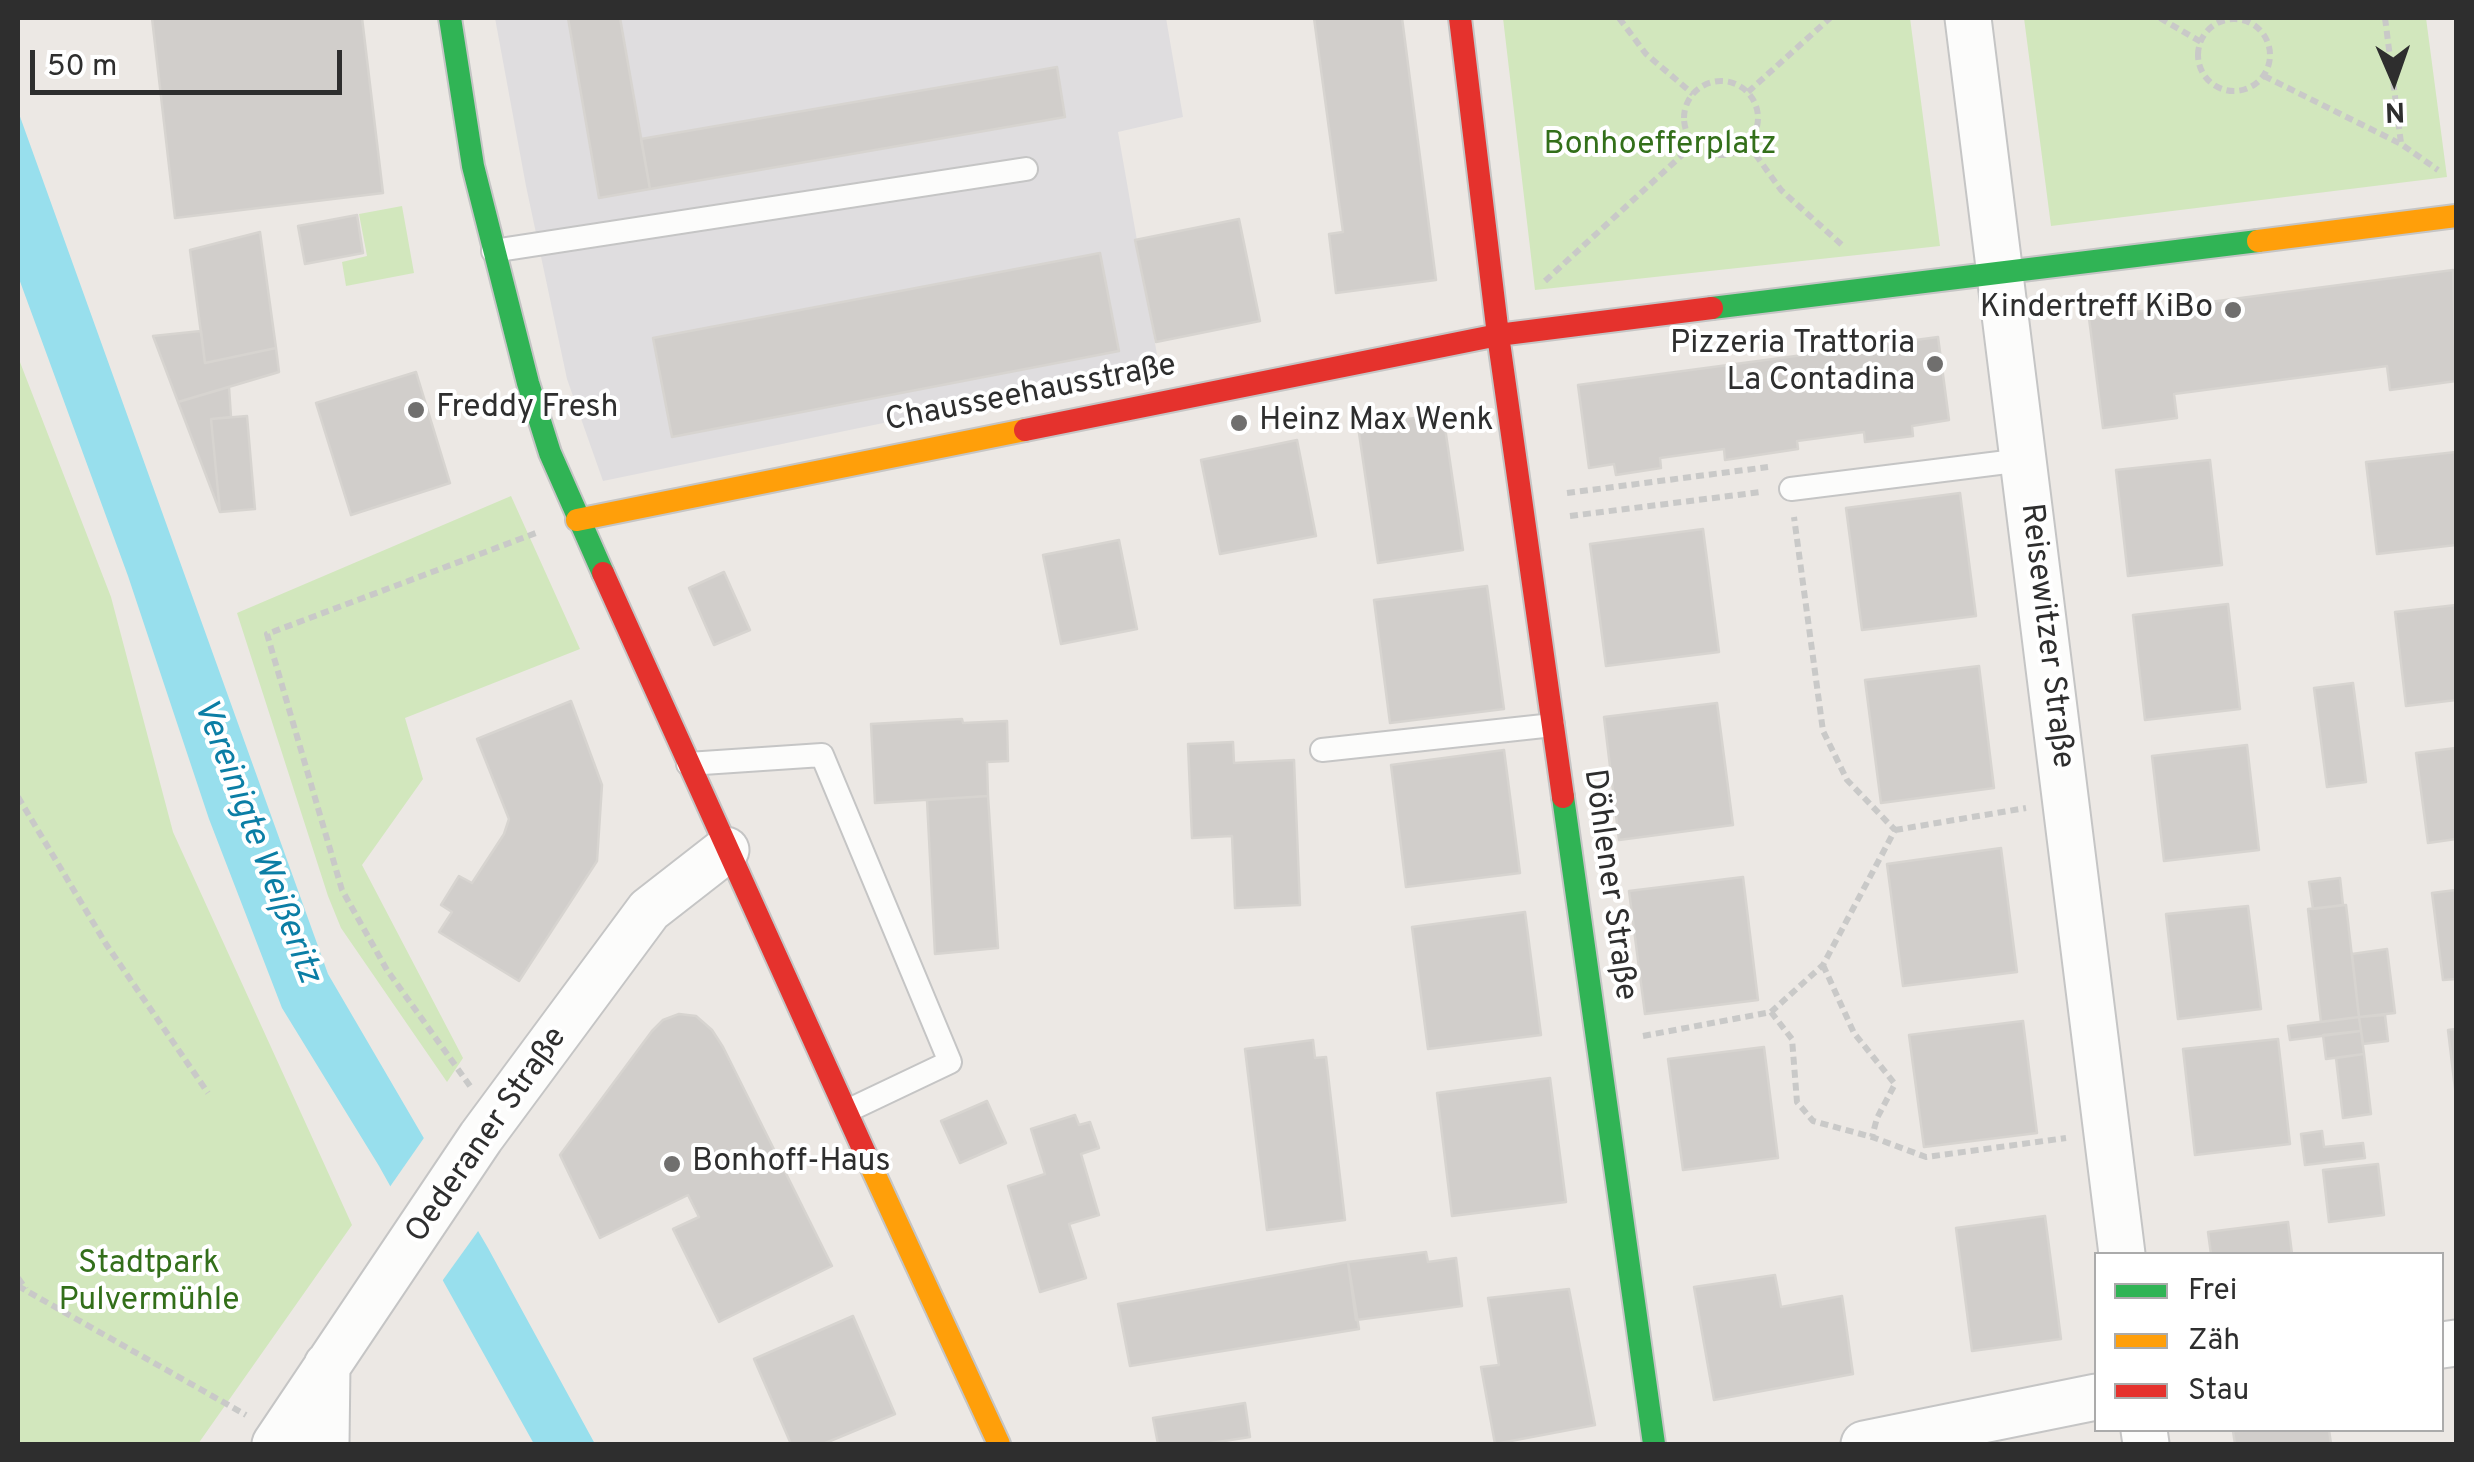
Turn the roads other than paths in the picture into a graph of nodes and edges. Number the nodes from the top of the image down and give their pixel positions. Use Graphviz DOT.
graph roads {
  1 [pos="450,18"];
  2 [pos="1460,18"];
  3 [pos="1968,18"];
  4 [pos="1026,169"];
  5 [pos="2456,216"];
  6 [pos="493,251"];
  7 [pos="2000,273"];
  8 [pos="1498,335"];
  9 [pos="2023,460"];
  10 [pos="1790,488"];
  11 [pos="577,520"];
  12 [pos="1553,725"];
  13 [pos="1322,750"];
  14 [pos="687,764"];
  15 [pos="726,850"];
  16 [pos="847,1111"];
  17 [pos="2122,1252"];
  18 [pos="327,1365"];
  19 [pos="2094,1397"];
  20 [pos="278,1441"];
  21 [pos="326,1444"];
  22 [pos="1000,1444"];
  23 [pos="1654,1444"];
  24 [pos="1864,1444"];
  1 -- 6 [label="street"];
  2 -- 8 [label="street"];
  3 -- 7 [label="street, Reisewitzer Straße"];
  4 -- 6 [label="lane"];
  5 -- 7 [label="street"];
  6 -- 11 [label="street"];
  7 -- 8 [label="street"];
  7 -- 9 [label="street, Reisewitzer Straße"];
  8 -- 11 [label="street, Chausseehausstraße"];
  8 -- 12 [label="street, Döhlener Straße"];
  9 -- 10 [label="lane"];
  9 -- 17 [label="street, Reisewitzer Straße"];
  11 -- 14 [label="street"];
  12 -- 13 [label="lane"];
  12 -- 23 [label="street, Döhlener Straße"];
  14 -- 15 [label="street"];
  14 -- 16 [label="lane"];
  15 -- 16 [label="street"];
  15 -- 18 [label="street, Oederaner Straße"];
  16 -- 22 [label="street"];
  18 -- 20 [label="street, Oederaner Straße"];
  18 -- 21 [label="street"];
  19 -- 24 [label="street"];
}
